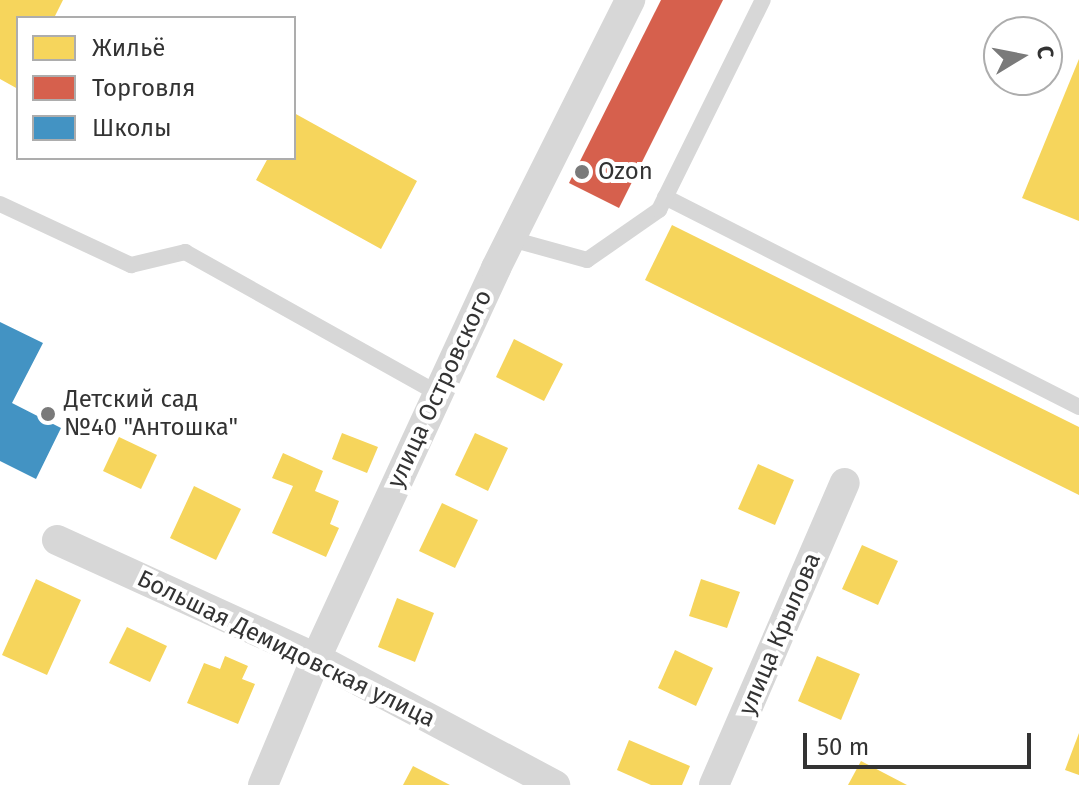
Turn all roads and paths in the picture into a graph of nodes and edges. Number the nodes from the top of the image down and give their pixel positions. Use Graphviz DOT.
graph roads {
  1 [pos="630,0"];
  2 [pos="763,0"];
  3 [pos="665,197"];
  4 [pos="0,204"];
  5 [pos="511,239"];
  6 [pos="439,394"];
  7 [pos="1079,407"];
  8 [pos="845,483"];
  9 [pos="57,540"];
  10 [pos="316,658"];
  11 [pos="263,785"];
  12 [pos="555,785"];
  13 [pos="714,785"];
  1 -- 5 [label="street, улица Островского"];
  2 -- 3 [label="lane"];
  3 -- 5 [label="lane"];
  3 -- 7 [label="lane"];
  4 -- 6 [label="lane"];
  5 -- 6 [label="street, улица Островского"];
  6 -- 10 [label="street, улица Островского"];
  8 -- 13 [label="street, улица Крылова"];
  9 -- 10 [label="street, Большая Демидовская улица"];
  10 -- 11 [label="street, улица Островского"];
  10 -- 12 [label="street, Большая Демидовская улица"];
}
